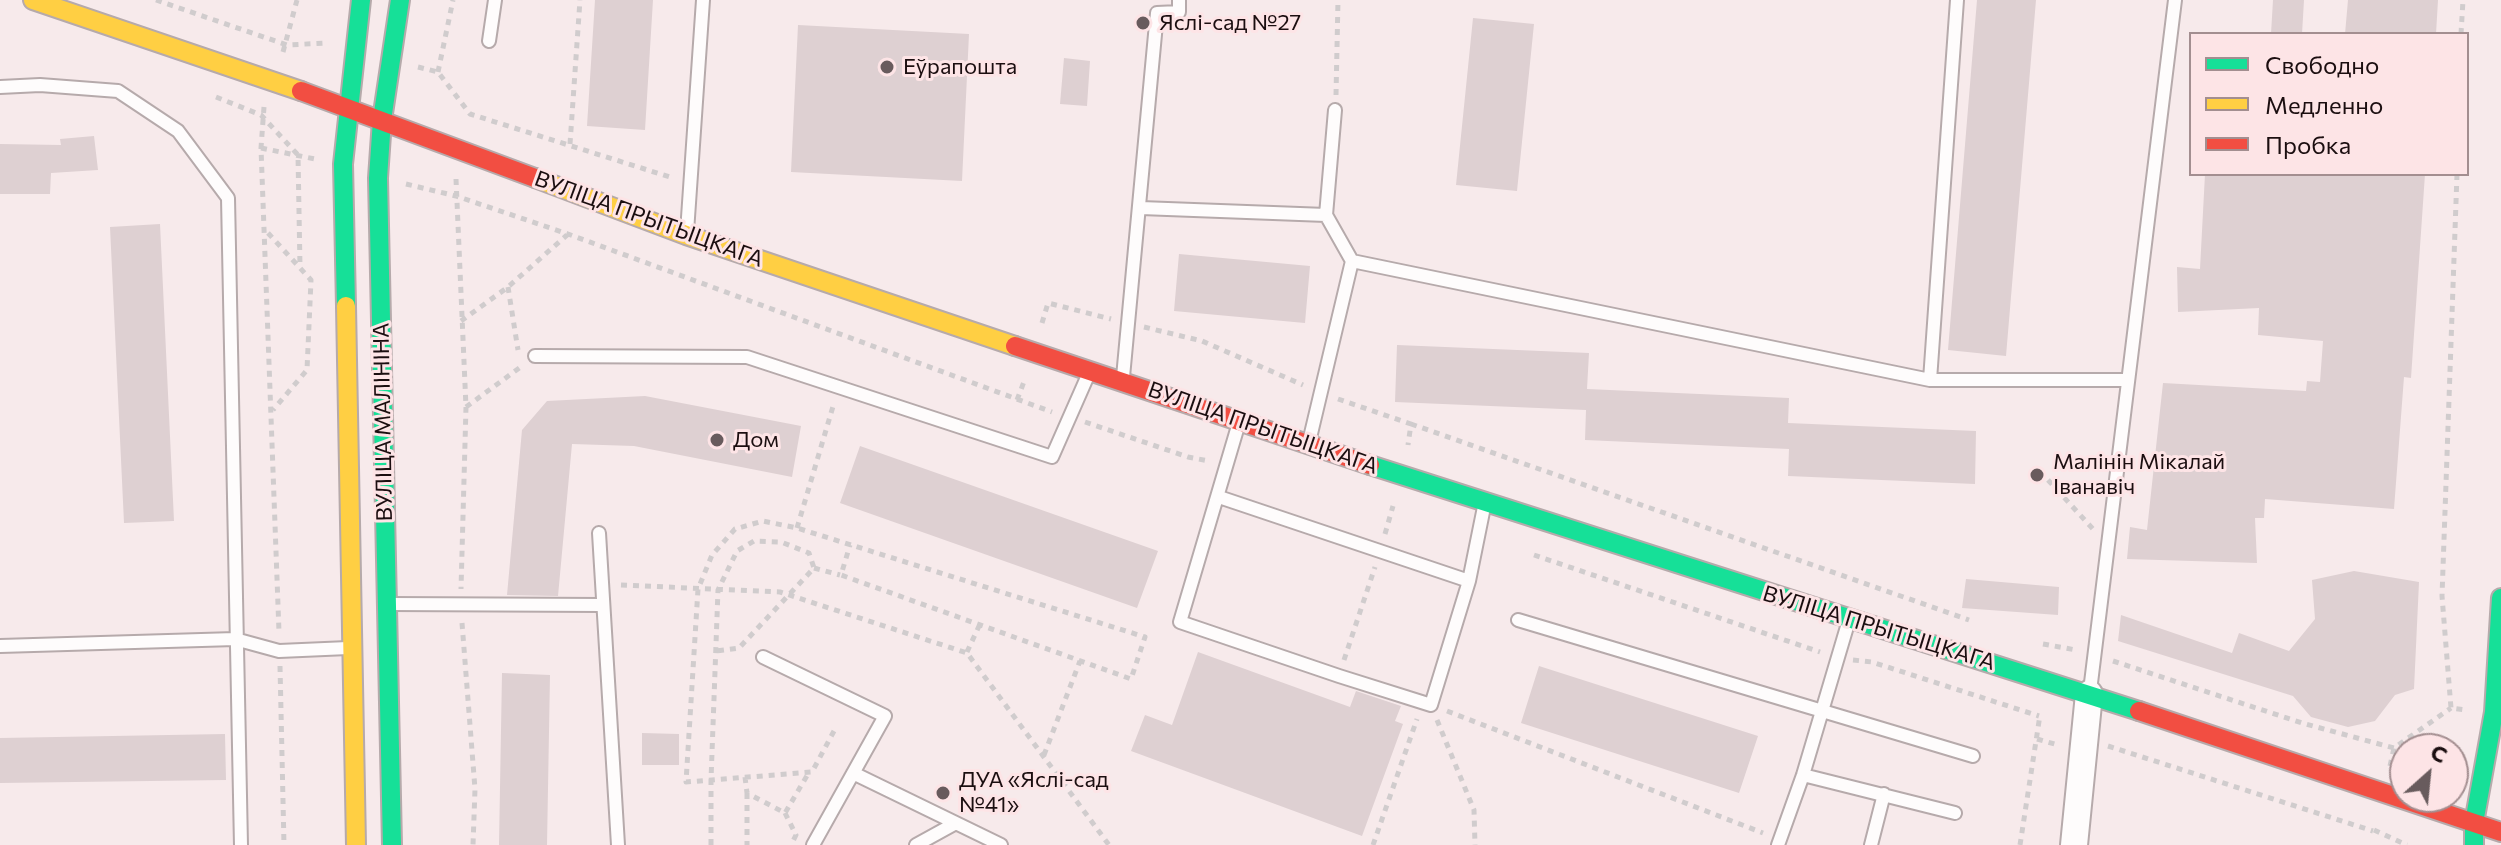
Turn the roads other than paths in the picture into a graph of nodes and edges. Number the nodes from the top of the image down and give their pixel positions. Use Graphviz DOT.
graph roads {
  1 [pos="33,0"];
  2 [pos="361,0"];
  3 [pos="400,0"];
  4 [pos="495,0"];
  5 [pos="703,0"];
  6 [pos="1179,0"];
  7 [pos="1957,0"];
  8 [pos="2175,0"];
  9 [pos="489,41"];
  10 [pos="0,87"];
  11 [pos="348,108"];
  12 [pos="1335,110"];
  13 [pos="382,120"];
  14 [pos="1141,208"];
  15 [pos="1326,215"];
  16 [pos="686,235"];
  17 [pos="1352,261"];
  18 [pos="535,356"];
  19 [pos="1091,370"];
  20 [pos="1123,380"];
  21 [pos="1930,380"];
  22 [pos="2127,380"];
  23 [pos="1240,419"];
  24 [pos="1309,442"];
  25 [pos="1219,497"];
  26 [pos="1485,504"];
  27 [pos="599,533"];
  28 [pos="1469,581"];
  29 [pos="2501,598"];
  30 [pos="368,604"];
  31 [pos="603,605"];
  32 [pos="1518,620"];
  33 [pos="1849,620"];
  34 [pos="235,639"];
  35 [pos="0,646"];
  36 [pos="351,647"];
  37 [pos="763,657"];
  38 [pos="2089,694"];
  39 [pos="1823,712"];
  40 [pos="1973,756"];
  41 [pos="853,773"];
  42 [pos="1803,775"];
  43 [pos="1884,794"];
  44 [pos="1955,813"];
  45 [pos="956,823"];
  46 [pos="2474,823"];
  47 [pos="2501,832"];
  48 [pos="1780,843"];
  49 [pos="241,845"];
  50 [pos="356,845"];
  51 [pos="392,845"];
  52 [pos="618,845"];
  53 [pos="813,845"];
  54 [pos="916,845"];
  55 [pos="1001,845"];
  56 [pos="1798,845"];
  57 [pos="1871,845"];
  58 [pos="2074,845"];
  59 [pos="2474,845"];
  1 -- 11 [label="street, ВУЛІЦА ПРЫТЫЦКАГА"];
  2 -- 11 [label="street, ВУЛІЦА МАЛІНІНА"];
  3 -- 13 [label="street, ВУЛІЦА МАЛІНІНА"];
  4 -- 9 [label="lane"];
  5 -- 16 [label="lane"];
  6 -- 14 [label="lane"];
  7 -- 21 [label="lane"];
  8 -- 22 [label="lane"];
  10 -- 34 [label="lane"];
  11 -- 13 [label="street, ВУЛІЦА ПРЫТЫЦКАГА"];
  11 -- 30 [label="street, ВУЛІЦА МАЛІНІНА"];
  12 -- 15 [label="lane"];
  13 -- 16 [label="street, ВУЛІЦА ПРЫТЫЦКАГА"];
  13 -- 30 [label="street, ВУЛІЦА МАЛІНІНА"];
  14 -- 15 [label="lane"];
  14 -- 20 [label="lane"];
  15 -- 17 [label="lane"];
  16 -- 19 [label="street, ВУЛІЦА ПРЫТЫЦКАГА"];
  17 -- 21 [label="lane"];
  17 -- 24 [label="lane"];
  18 -- 19 [label="lane"];
  19 -- 20 [label="street, ВУЛІЦА ПРЫТЫЦКАГА"];
  20 -- 23 [label="street, ВУЛІЦА ПРЫТЫЦКАГА"];
  21 -- 22 [label="lane"];
  22 -- 38 [label="lane"];
  23 -- 24 [label="street, ВУЛІЦА ПРЫТЫЦКАГА"];
  23 -- 25 [label="lane"];
  24 -- 26 [label="street, ВУЛІЦА ПРЫТЫЦКАГА"];
  25 -- 28 [label="lane"];
  25 -- 28 [label="lane"];
  26 -- 28 [label="lane"];
  26 -- 33 [label="street, ВУЛІЦА ПРЫТЫЦКАГА"];
  27 -- 31 [label="lane"];
  29 -- 46 [label="street"];
  30 -- 31 [label="lane"];
  30 -- 36 [label="street, ВУЛІЦА МАЛІНІНА"];
  30 -- 51 [label="street, ВУЛІЦА МАЛІНІНА"];
  31 -- 52 [label="lane"];
  32 -- 39 [label="lane"];
  33 -- 38 [label="street, ВУЛІЦА ПРЫТЫЦКАГА"];
  33 -- 39 [label="lane"];
  34 -- 35 [label="lane"];
  34 -- 36 [label="lane"];
  34 -- 49 [label="lane"];
  36 -- 50 [label="street, ВУЛІЦА МАЛІНІНА"];
  37 -- 41 [label="lane"];
  38 -- 46 [label="street, ВУЛІЦА ПРЫТЫЦКАГА"];
  38 -- 58 [label="street"];
  39 -- 40 [label="lane"];
  39 -- 42 [label="lane"];
  41 -- 45 [label="lane"];
  41 -- 53 [label="lane"];
  42 -- 43 [label="lane"];
  42 -- 48 [label="lane"];
  43 -- 44 [label="lane"];
  43 -- 57 [label="lane"];
  45 -- 54 [label="lane"];
  45 -- 55 [label="lane"];
  46 -- 47 [label="street, ВУЛІЦА ПРЫТЫЦКАГА"];
  46 -- 59 [label="street"];
  48 -- 56 [label="lane"];
}
